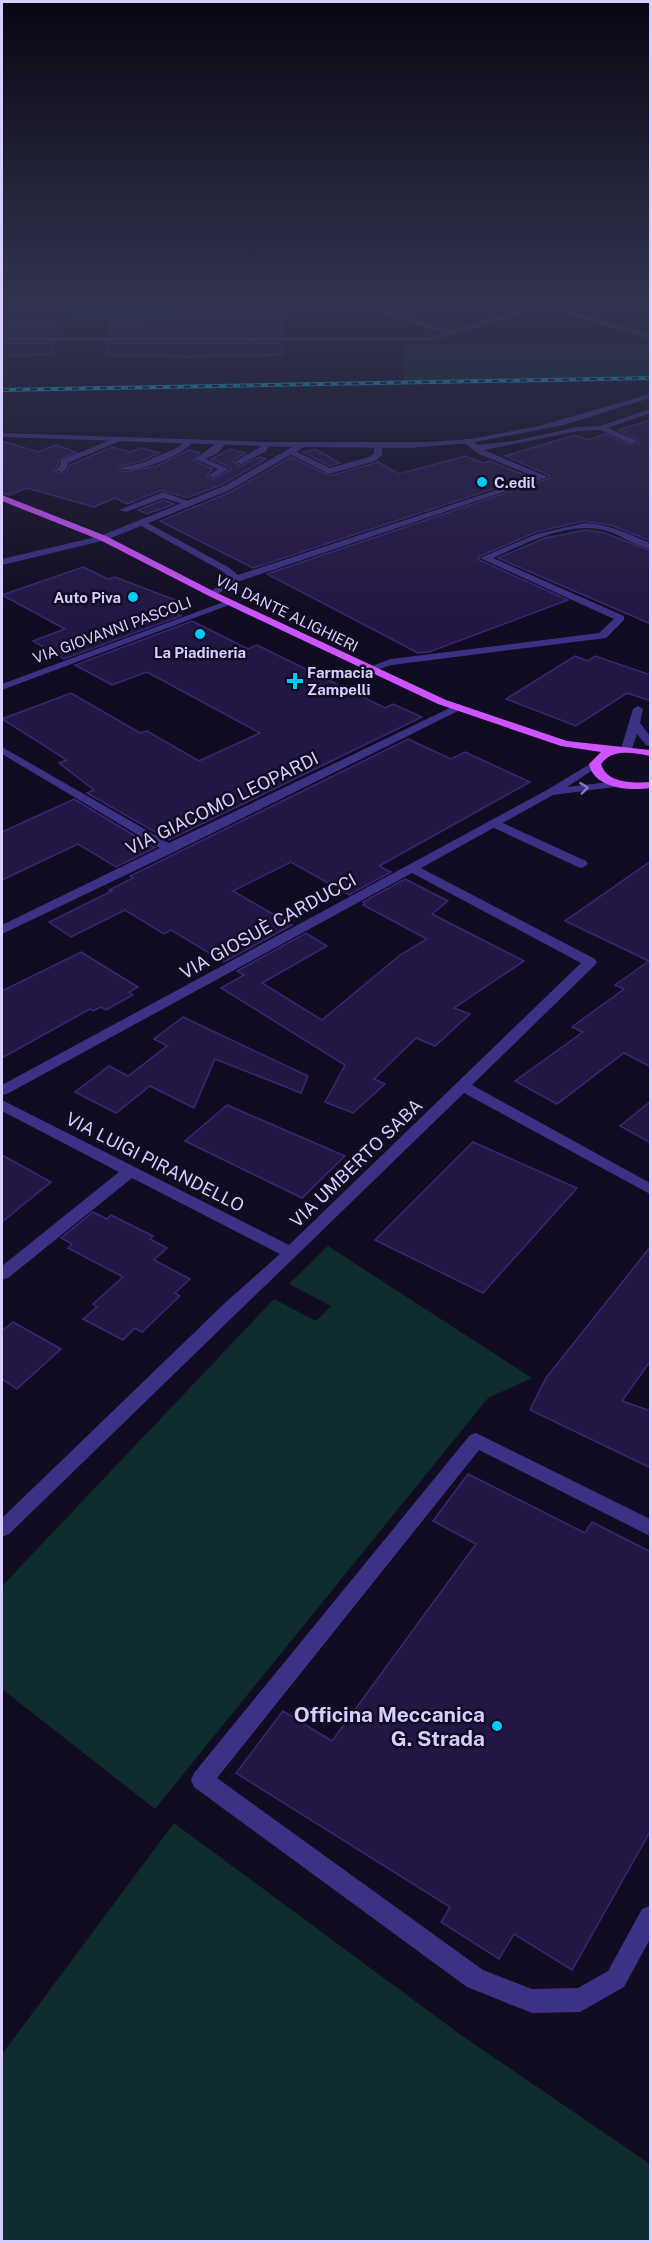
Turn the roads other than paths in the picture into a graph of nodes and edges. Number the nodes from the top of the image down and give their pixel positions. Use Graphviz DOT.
graph roads {
  1 [pos="613,408"];
  2 [pos="651,411"];
  3 [pos="601,428"];
  4 [pos="2,435"];
  5 [pos="116,441"];
  6 [pos="467,441"];
  7 [pos="632,442"];
  8 [pos="187,444"];
  9 [pos="220,445"];
  10 [pos="266,445"];
  11 [pos="302,445"];
  12 [pos="378,446"];
  13 [pos="477,448"];
  14 [pos="290,452"];
  15 [pos="238,462"];
  16 [pos="123,468"];
  17 [pos="59,470"];
  18 [pos="213,476"];
  19 [pos="2,498"];
  20 [pos="189,503"];
  21 [pos="123,510"];
  22 [pos="141,523"];
  23 [pos="103,538"];
  24 [pos="651,546"];
  25 [pos="2,562"];
  26 [pos="237,579"];
  27 [pos="212,594"];
  28 [pos="232,602"];
  29 [pos="369,669"];
  30 [pos="2,687"];
  31 [pos="458,707"];
  32 [pos="638,709"];
  33 [pos="634,723"];
  34 [pos="651,743"];
  35 [pos="565,744"];
  36 [pos="2,750"];
  37 [pos="622,750"];
  38 [pos="651,753"];
  39 [pos="596,762"];
  40 [pos="618,784"];
  41 [pos="651,785"];
  42 [pos="551,792"];
  43 [pos="494,823"];
  44 [pos="170,849"];
  45 [pos="582,864"];
  46 [pos="412,868"];
  47 [pos="2,930"];
  48 [pos="462,1086"];
  49 [pos="2,1091"];
  50 [pos="2,1105"];
  51 [pos="130,1171"];
  52 [pos="651,1189"];
  53 [pos="291,1253"];
  54 [pos="2,1275"];
  55 [pos="651,1528"];
  56 [pos="2,1529"];
  57 [pos="651,1917"];
  1 -- 6 [label="street"];
  2 -- 3 [label="street"];
  3 -- 7 [label="street"];
  3 -- 13 [label="street"];
  4 -- 5 [label="street"];
  5 -- 8 [label="street"];
  5 -- 17 [label="street"];
  6 -- 12 [label="street"];
  6 -- 13 [label="street"];
  8 -- 9 [label="street"];
  8 -- 16 [label="street"];
  9 -- 10 [label="street"];
  9 -- 18 [label="street"];
  10 -- 11 [label="street"];
  10 -- 15 [label="street"];
  11 -- 12 [label="street"];
  11 -- 14 [label="street"];
  12 -- 14 [label="street"];
  13 -- 26 [label="street"];
  14 -- 20 [label="street"];
  19 -- 23 [label="main road, VIA DANTE ALIGHIERI"];
  20 -- 21 [label="street"];
  20 -- 22 [label="street"];
  22 -- 23 [label="street"];
  22 -- 26 [label="street"];
  23 -- 25 [label="street"];
  23 -- 27 [label="main road, VIA DANTE ALIGHIERI"];
  24 -- 29 [label="street"];
  26 -- 27 [label="street"];
  27 -- 28 [label="main road, VIA DANTE ALIGHIERI"];
  28 -- 29 [label="main road, VIA DANTE ALIGHIERI"];
  28 -- 30 [label="street, VIA GIOVANNI PASCOLI"];
  29 -- 31 [label="main road, VIA DANTE ALIGHIERI"];
  31 -- 35 [label="main road, VIA DANTE ALIGHIERI"];
  31 -- 44 [label="street, VIA GIACOMO LEOPARDI"];
  32 -- 33 [label="street"];
  33 -- 34 [label="street"];
  33 -- 37 [label="street"];
  35 -- 37 [label="main road, VIA DANTE ALIGHIERI"];
  35 -- 39 [label="main road, VIA DANTE ALIGHIERI"];
  36 -- 44 [label="street"];
  37 -- 38 [label="main road, VIA DANTE ALIGHIERI"];
  37 -- 39 [label="main road"];
  39 -- 40 [label="main road, VIA DANTE ALIGHIERI"];
  39 -- 42 [label="street, VIA GIOSUÈ CARDUCCI"];
  40 -- 41 [label="main road"];
  42 -- 40 [label="street, VIA GIOSUÈ CARDUCCI, one-way"];
  42 -- 43 [label="street, VIA GIOSUÈ CARDUCCI"];
  43 -- 45 [label="street"];
  43 -- 46 [label="street, VIA GIOSUÈ CARDUCCI"];
  44 -- 47 [label="street, VIA GIACOMO LEOPARDI"];
  46 -- 48 [label="street, VIA UMBERTO SABA"];
  46 -- 49 [label="street, VIA GIOSUÈ CARDUCCI"];
  48 -- 52 [label="street"];
  48 -- 53 [label="street, VIA UMBERTO SABA"];
  50 -- 51 [label="street, VIA LUIGI PIRANDELLO"];
  51 -- 53 [label="street, VIA LUIGI PIRANDELLO"];
  51 -- 54 [label="street"];
  53 -- 56 [label="street, VIA UMBERTO SABA"];
  55 -- 57 [label="street"];
}
